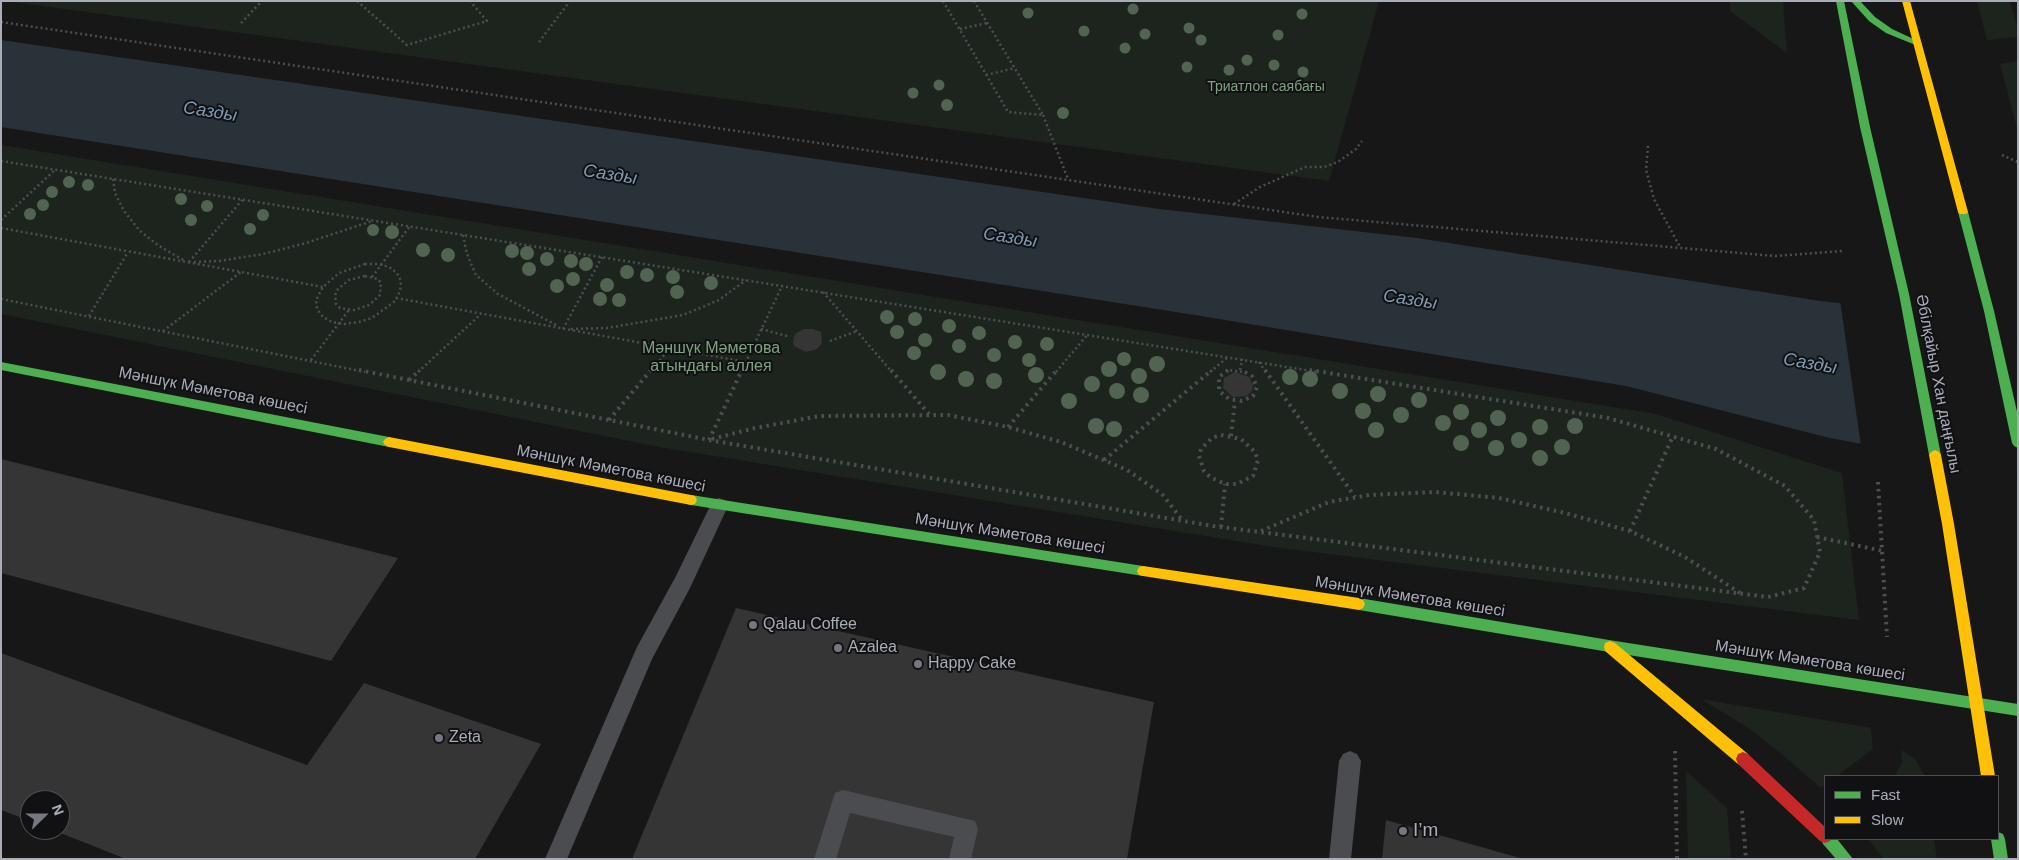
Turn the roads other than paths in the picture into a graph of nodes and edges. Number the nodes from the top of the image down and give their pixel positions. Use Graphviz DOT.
graph roads {
  1 [pos="1840,1"];
  2 [pos="1855,1"];
  3 [pos="1906,1"];
  4 [pos="1916,42"];
  5 [pos="1,366"];
  6 [pos="2018,443"];
  7 [pos="719,506"];
  8 [pos="1608,646"];
  9 [pos="1976,704"];
  10 [pos="2018,710"];
  11 [pos="1350,761"];
  12 [pos="1988,775"];
  13 [pos="1824,835"];
  14 [pos="1829,840"];
  15 [pos="1998,840"];
  16 [pos="556,859"];
  17 [pos="825,859"];
  18 [pos="960,859"];
  19 [pos="1340,859"];
  20 [pos="1846,859"];
  21 [pos="2001,859"];
  1 -- 9 [label="main road, Әбілқайыр Хан даңғылы"];
  2 -- 4 [label="main road"];
  3 -- 4 [label="main road"];
  4 -- 6 [label="main road"];
  5 -- 7 [label="main road, Мәншүк Мәметова көшесі"];
  7 -- 8 [label="main road, Мәншүк Мәметова көшесі"];
  7 -- 16 [label="lane"];
  8 -- 9 [label="main road, Мәншүк Мәметова көшесі"];
  8 -- 13 [label="main road"];
  9 -- 10 [label="main road, Мәншүк Мәметова көшесі"];
  9 -- 12 [label="main road, Әбілқайыр Хан даңғылы"];
  11 -- 19 [label="lane"];
  14 -- 20 [label="main road"];
  15 -- 21 [label="main road"];
  17 -- 18 [label="lane"];
}
